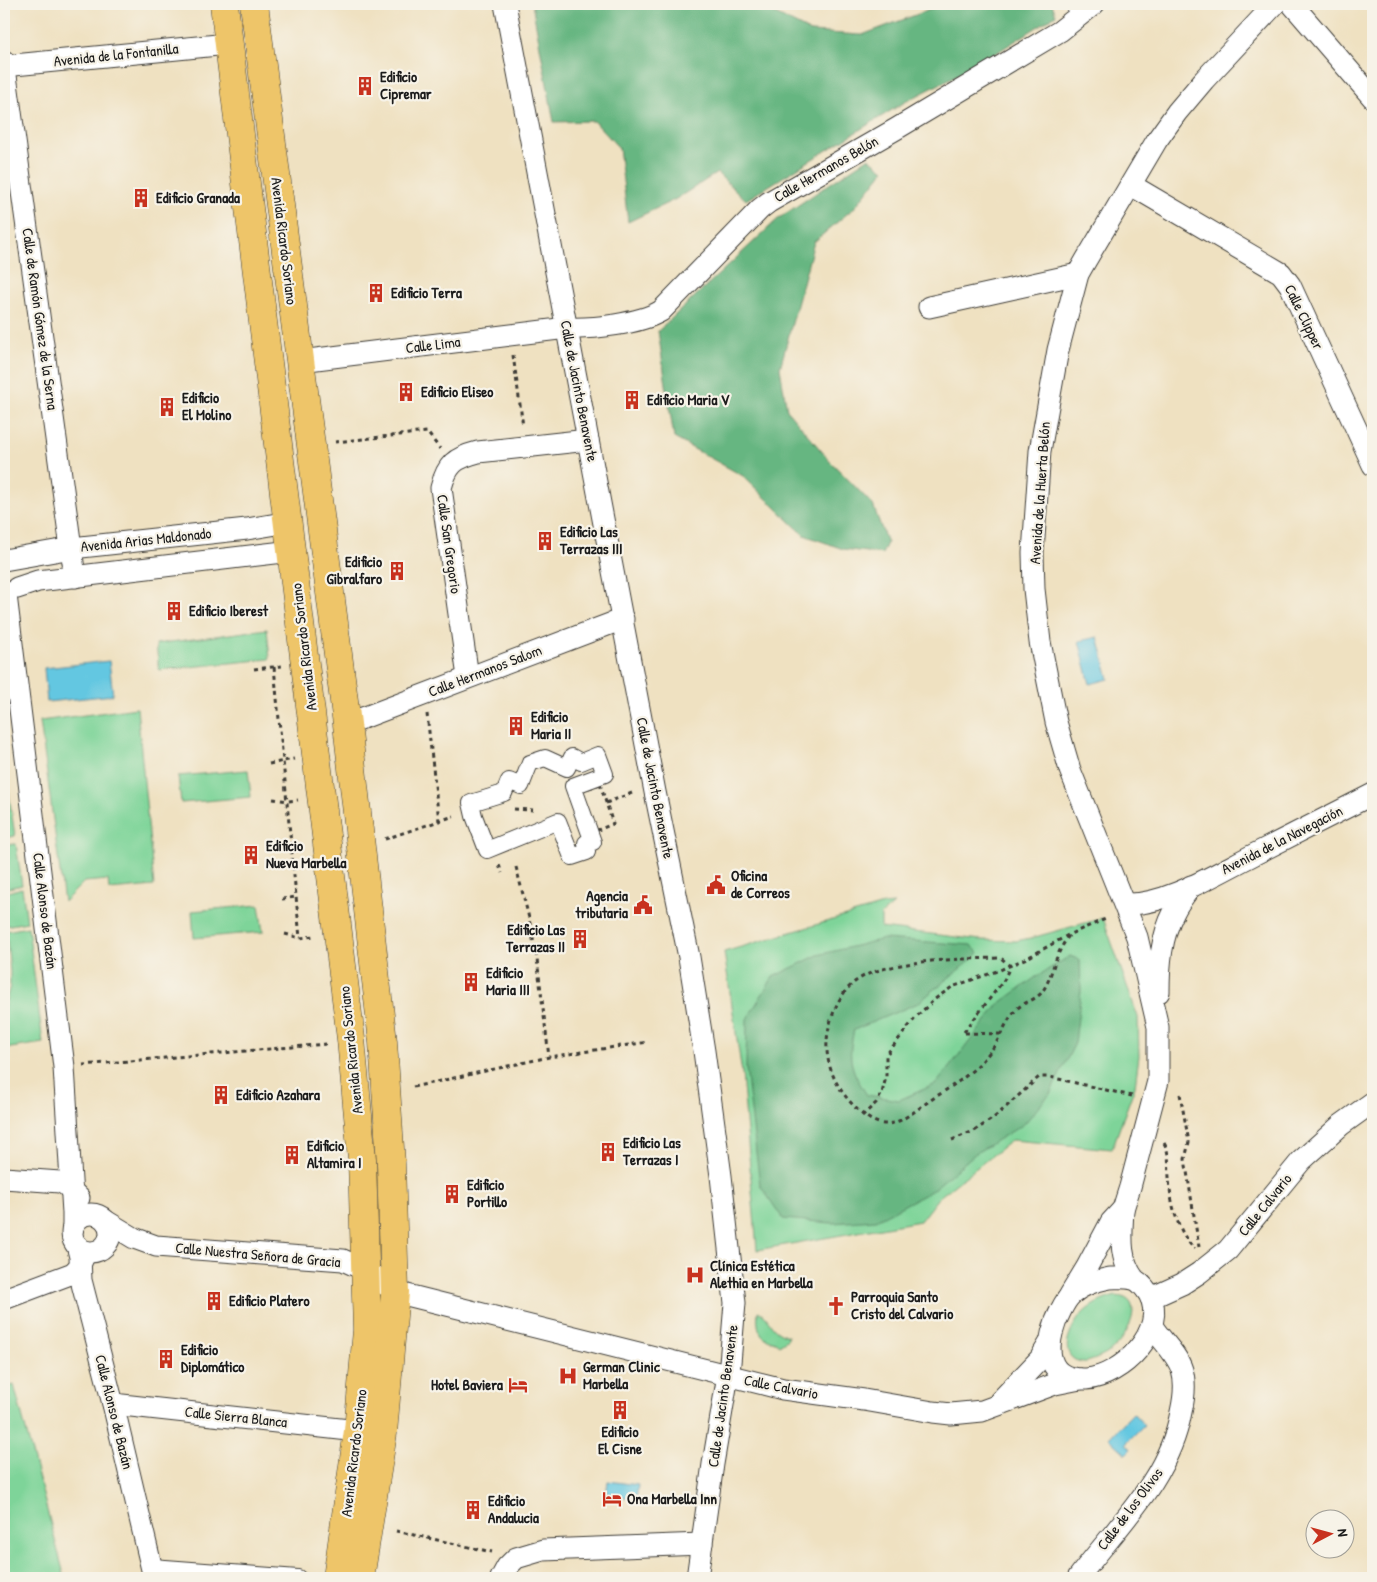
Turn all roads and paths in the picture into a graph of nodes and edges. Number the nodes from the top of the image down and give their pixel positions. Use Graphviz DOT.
graph roads {
  1 [pos="224,4"];
  2 [pos="254,4"];
  3 [pos="505,4"];
  4 [pos="1094,4"];
  5 [pos="1275,4"];
  6 [pos="1292,4"];
  7 [pos="228,44"];
  8 [pos="4,64"];
  9 [pos="1373,98"];
  10 [pos="1131,185"];
  11 [pos="1078,274"];
  12 [pos="929,306"];
  13 [pos="567,328"];
  14 [pos="513,350"];
  15 [pos="300,361"];
  16 [pos="523,427"];
  17 [pos="588,440"];
  18 [pos="329,443"];
  19 [pos="442,450"];
  20 [pos="1373,465"];
  21 [pos="316,495"];
  22 [pos="293,537"];
  23 [pos="72,548"];
  24 [pos="4,560"];
  25 [pos="75,577"];
  26 [pos="9,593"];
  27 [pos="623,619"];
  28 [pos="254,669"];
  29 [pos="468,677"];
  30 [pos="427,710"];
  31 [pos="347,724"];
  32 [pos="283,760"];
  33 [pos="269,764"];
  34 [pos="600,784"];
  35 [pos="632,792"];
  36 [pos="1373,794"];
  37 [pos="273,799"];
  38 [pos="288,801"];
  39 [pos="606,803"];
  40 [pos="439,821"];
  41 [pos="558,821"];
  42 [pos="613,824"];
  43 [pos="362,865"];
  44 [pos="516,867"];
  45 [pos="1191,886"];
  46 [pos="296,897"];
  47 [pos="282,898"];
  48 [pos="1126,907"];
  49 [pos="286,934"];
  50 [pos="1070,934"];
  51 [pos="317,935"];
  52 [pos="300,938"];
  53 [pos="1010,966"];
  54 [pos="1158,1027"];
  55 [pos="1001,1034"];
  56 [pos="648,1042"];
  57 [pos="327,1044"];
  58 [pos="549,1057"];
  59 [pos="77,1065"];
  60 [pos="412,1087"];
  61 [pos="1180,1094"];
  62 [pos="1137,1097"];
  63 [pos="1373,1102"];
  64 [pos="862,1116"];
  65 [pos="1160,1137"];
  66 [pos="952,1140"];
  67 [pos="4,1178"];
  68 [pos="69,1183"];
  69 [pos="1123,1208"];
  70 [pos="101,1217"];
  71 [pos="143,1242"];
  72 [pos="81,1256"];
  73 [pos="367,1272"];
  74 [pos="1134,1279"];
  75 [pos="395,1292"];
  76 [pos="1070,1295"];
  77 [pos="4,1298"];
  78 [pos="1151,1298"];
  79 [pos="1152,1326"];
  80 [pos="368,1330"];
  81 [pos="1049,1344"];
  82 [pos="728,1376"];
  83 [pos="1080,1379"];
  84 [pos="113,1404"];
  85 [pos="995,1407"];
  86 [pos="358,1431"];
  87 [pos="396,1531"];
  88 [pos="702,1544"];
  89 [pos="496,1553"];
  90 [pos="153,1573"];
  91 [pos="298,1578"];
  92 [pos="337,1578"];
  93 [pos="360,1578"];
  94 [pos="501,1578"];
  95 [pos="697,1578"];
  96 [pos="1078,1578"];
  1 -- 7 [label="main road, Avenida Ricardo Soriano"];
  2 -- 15 [label="main road, Avenida Ricardo Soriano"];
  3 -- 13 [label="street, Calle de Jacinto Benavente"];
  4 -- 13 [label="street, Calle Hermanos Belón"];
  5 -- 10 [label="street, Avenida de la Huerta Belón"];
  6 -- 9 [label="street"];
  7 -- 8 [label="street, Avenida de la Fontanilla"];
  7 -- 22 [label="main road, Avenida Ricardo Soriano"];
  8 -- 23 [label="street, Calle de Ramón Gómez de la Serna"];
  10 -- 11 [label="street, Avenida de la Huerta Belón"];
  10 -- 20 [label="street, Calle Clipper"];
  11 -- 12 [label="street"];
  11 -- 48 [label="street, Avenida de la Huerta Belón"];
  13 -- 15 [label="street, Calle Lima"];
  13 -- 17 [label="street, Calle de Jacinto Benavente"];
  14 -- 16 [label="path"];
  15 -- 21 [label="main road, Avenida Ricardo Soriano"];
  17 -- 27 [label="street, Calle de Jacinto Benavente"];
  17 -- 29 [label="street, Calle San Gregorio"];
  18 -- 19 [label="path"];
  21 -- 22 [label="main road"];
  21 -- 31 [label="main road, Avenida Ricardo Soriano"];
  22 -- 23 [label="street, Avenida Arias Maldonado"];
  22 -- 25 [label="street, Avenida Arias Maldonado"];
  22 -- 43 [label="main road, Avenida Ricardo Soriano"];
  22 -- 73 [label="main road, Avenida Ricardo Soriano"];
  23 -- 24 [label="street, Avenida Arias Maldonado"];
  23 -- 25 [label="street, Calle de Ramón Gómez de la Serna"];
  24 -- 26 [label="street, Calle Alonso de Bazán"];
  25 -- 26 [label="street, Avenida Arias Maldonado"];
  26 -- 68 [label="street, Calle Alonso de Bazán"];
  27 -- 29 [label="street, Calle Hermanos Salom"];
  27 -- 82 [label="street, Calle de Jacinto Benavente"];
  28 -- 32 [label="path"];
  29 -- 31 [label="street, Calle Hermanos Salom"];
  30 -- 40 [label="path"];
  31 -- 43 [label="main road, Avenida Ricardo Soriano"];
  32 -- 33 [label="path"];
  32 -- 38 [label="path"];
  34 -- 39 [label="path"];
  35 -- 39 [label="path"];
  36 -- 45 [label="street, Avenida de la Navegación"];
  37 -- 38 [label="path"];
  38 -- 46 [label="path"];
  39 -- 42 [label="path"];
  41 -- 41 [label="street"];
  43 -- 75 [label="main road, Avenida Ricardo Soriano"];
  44 -- 58 [label="path"];
  45 -- 48 [label="street, Avenida de la Navegación"];
  45 -- 54 [label="street"];
  46 -- 47 [label="path"];
  46 -- 52 [label="path"];
  48 -- 50 [label="path"];
  48 -- 54 [label="street, Avenida de la Huerta Belón"];
  49 -- 52 [label="path"];
  50 -- 53 [label="path"];
  50 -- 55 [label="path"];
  51 -- 52 [label="path"];
  53 -- 55 [label="path"];
  53 -- 64 [label="path"];
  53 -- 64 [label="path"];
  54 -- 69 [label="street, Avenida de la Huerta Belón"];
  55 -- 64 [label="path"];
  56 -- 58 [label="path"];
  57 -- 59 [label="path"];
  58 -- 60 [label="path"];
  61 -- 65 [label="path"];
  62 -- 66 [label="path"];
  63 -- 78 [label="street, Calle Calvario"];
  67 -- 68 [label="street"];
  68 -- 70 [label="street, Calle Nuestra Señora de Gracia"];
  68 -- 72 [label="street, Calle Alonso de Bazán"];
  69 -- 74 [label="street, Avenida de la Huerta Belón"];
  69 -- 76 [label="street, Avenida de la Huerta Belón"];
  70 -- 71 [label="street, Calle Nuestra Señora de Gracia"];
  70 -- 72 [label="street"];
  70 -- 72 [label="street"];
  71 -- 72 [label="street, Calle Nuestra Señora de Gracia"];
  71 -- 73 [label="street, Calle Nuestra Señora de Gracia"];
  72 -- 77 [label="street"];
  72 -- 84 [label="street, Calle Alonso de Bazán"];
  73 -- 75 [label="street, Calle Nuestra Señora de Gracia"];
  73 -- 80 [label="main road, Avenida Ricardo Soriano"];
  74 -- 76 [label="street"];
  74 -- 78 [label="street"];
  75 -- 80 [label="main road"];
  75 -- 82 [label="street, Calle Calvario"];
  75 -- 93 [label="main road, Avenida Ricardo Soriano"];
  76 -- 81 [label="street"];
  78 -- 79 [label="street"];
  79 -- 83 [label="street"];
  79 -- 96 [label="street, Calle de los Olivos"];
  80 -- 86 [label="main road, Avenida Ricardo Soriano"];
  81 -- 83 [label="street"];
  81 -- 85 [label="street"];
  82 -- 85 [label="street, Calle Calvario"];
  82 -- 88 [label="street, Calle de Jacinto Benavente"];
  83 -- 85 [label="street, Calle Calvario"];
  84 -- 86 [label="street, Calle Sierra Blanca"];
  84 -- 90 [label="street, Calle Alonso de Bazán"];
  86 -- 92 [label="main road, Avenida Ricardo Soriano"];
  87 -- 89 [label="path"];
  88 -- 94 [label="street"];
  88 -- 95 [label="street, Calle de Jacinto Benavente"];
  90 -- 91 [label="street"];
}
